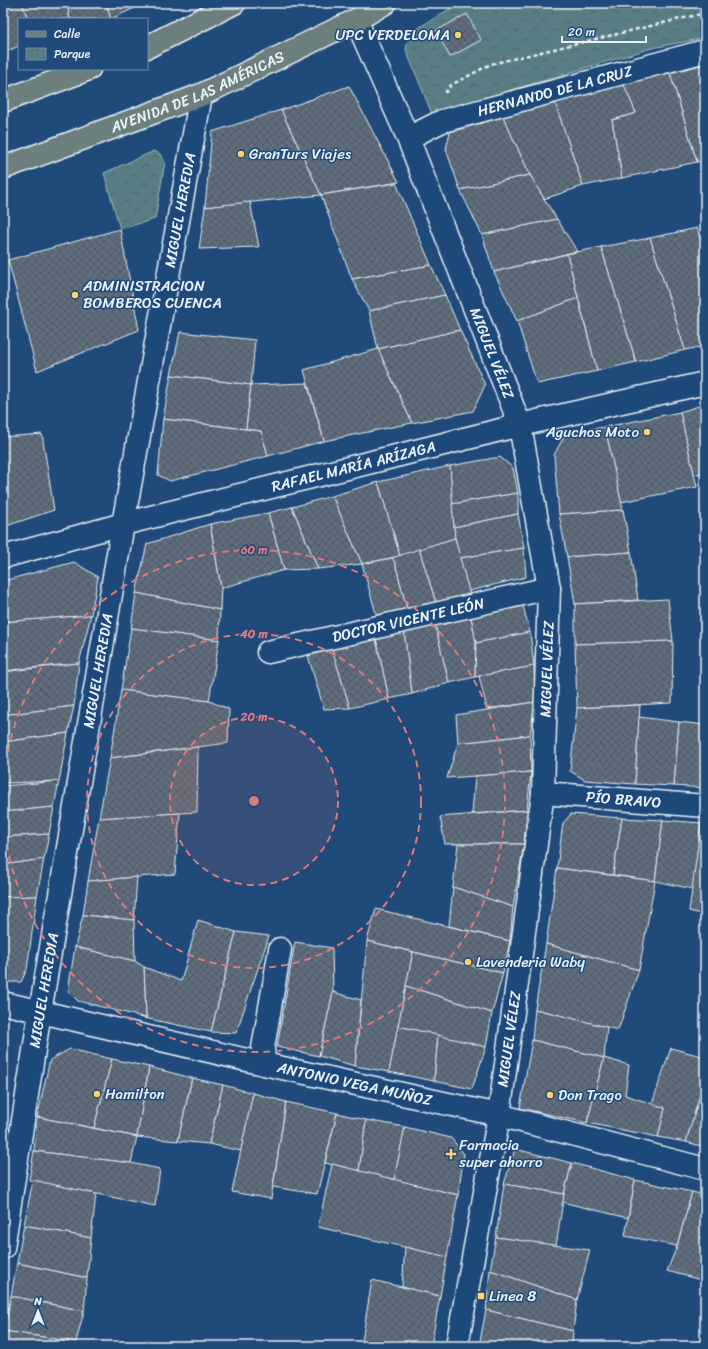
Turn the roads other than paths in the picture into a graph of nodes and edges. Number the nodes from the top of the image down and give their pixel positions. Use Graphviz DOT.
graph roads {
  1 [pos="234,3"];
  2 [pos="385,3"];
  3 [pos="356,20"];
  4 [pos="148,46"];
  5 [pos="705,51"];
  6 [pos="86,70"];
  7 [pos="201,95"];
  8 [pos="3,101"];
  9 [pos="408,138"];
  10 [pos="3,168"];
  11 [pos="705,383"];
  12 [pos="520,425"];
  13 [pos="123,524"];
  14 [pos="3,557"];
  15 [pos="549,588"];
  16 [pos="268,652"];
  17 [pos="543,793"];
  18 [pos="705,806"];
  19 [pos="280,949"];
  20 [pos="3,1003"];
  21 [pos="40,1012"];
  22 [pos="264,1064"];
  23 [pos="499,1115"];
  24 [pos="705,1169"];
  25 [pos="3,1248"];
  26 [pos="457,1346"];
  1 -- 4 [label="main road"];
  2 -- 3 [label="main road, AVENIDA DE LAS AMÉRICAS"];
  3 -- 7 [label="main road, AVENIDA DE LAS AMÉRICAS"];
  3 -- 9 [label="street, MIGUEL VÉLEZ"];
  5 -- 9 [label="street, HERNANDO DE LA CRUZ"];
  6 -- 8 [label="main road"];
  7 -- 10 [label="main road, AVENIDA DE LAS AMÉRICAS"];
  7 -- 13 [label="street, MIGUEL HEREDIA"];
  9 -- 12 [label="street, MIGUEL VÉLEZ"];
  11 -- 12 [label="street, RAFAEL MARÍA ARÍZAGA"];
  12 -- 13 [label="street, RAFAEL MARÍA ARÍZAGA"];
  12 -- 15 [label="street, MIGUEL VÉLEZ"];
  13 -- 14 [label="street, RAFAEL MARÍA ARÍZAGA"];
  13 -- 21 [label="street, MIGUEL HEREDIA"];
  15 -- 16 [label="street, DOCTOR VICENTE LEÓN"];
  15 -- 17 [label="street, MIGUEL VÉLEZ"];
  17 -- 18 [label="street, PÍO BRAVO"];
  17 -- 23 [label="street, MIGUEL VÉLEZ"];
  19 -- 22 [label="street"];
  20 -- 21 [label="street, ANTONIO VEGA MUÑOZ"];
  21 -- 22 [label="street, ANTONIO VEGA MUÑOZ"];
  21 -- 25 [label="street, MIGUEL HEREDIA"];
  22 -- 23 [label="street, ANTONIO VEGA MUÑOZ"];
  23 -- 24 [label="street, ANTONIO VEGA MUÑOZ"];
  23 -- 26 [label="street, MIGUEL VÉLEZ"];
}
